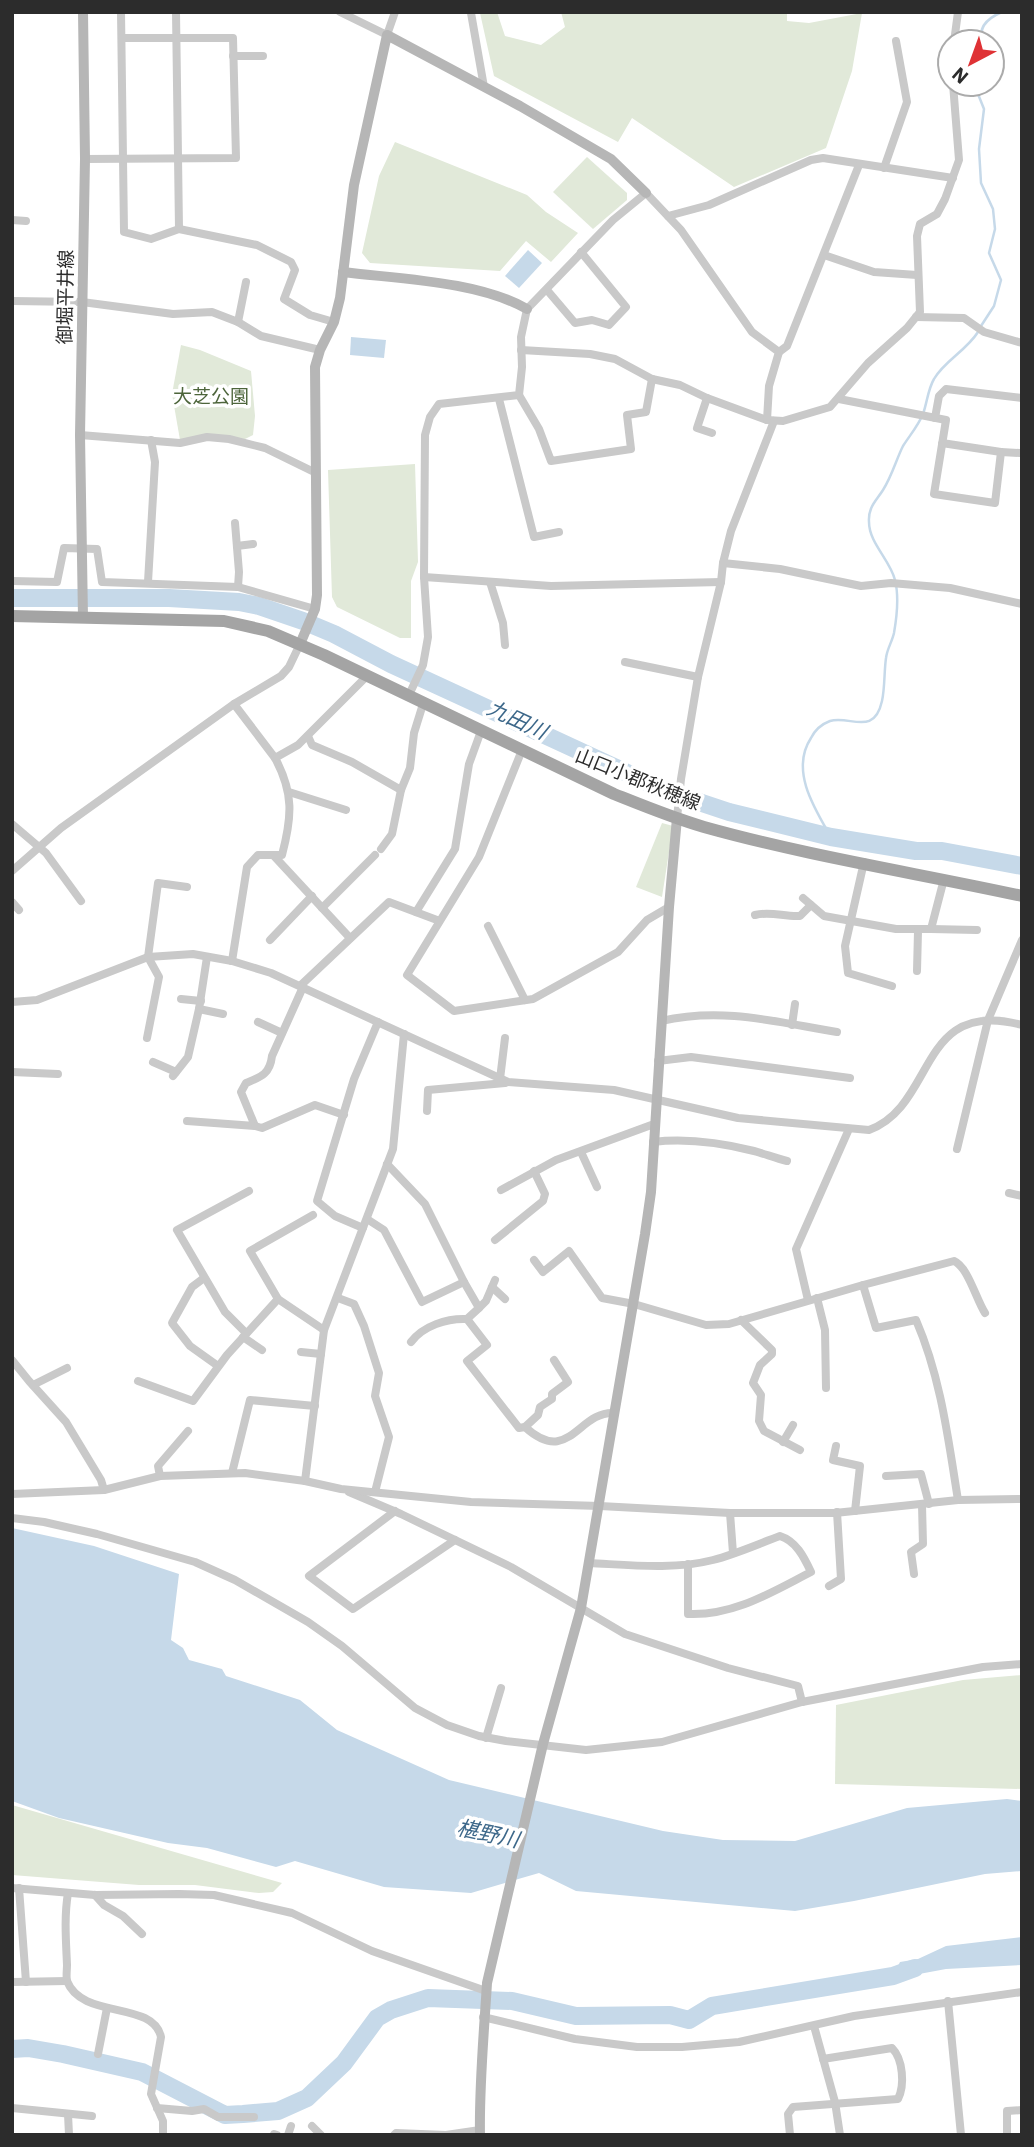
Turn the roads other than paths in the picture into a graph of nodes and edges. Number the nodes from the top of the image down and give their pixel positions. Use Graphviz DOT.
graph roads {
  1 [pos="83,12"];
  2 [pos="121,12"];
  3 [pos="176,12"];
  4 [pos="341,12"];
  5 [pos="395,12"];
  6 [pos="470,12"];
  7 [pos="387,35"];
  8 [pos="122,38"];
  9 [pos="178,38"];
  10 [pos="896,41"];
  11 [pos="233,56"];
  12 [pos="263,56"];
  13 [pos="484,87"];
  14 [pos="954,98"];
  15 [pos="124,158"];
  16 [pos="178,158"];
  17 [pos="85,159"];
  18 [pos="859,165"];
  19 [pos="884,168"];
  20 [pos="953,178"];
  21 [pos="646,193"];
  22 [pos="12,214"];
  23 [pos="668,216"];
  24 [pos="12,220"];
  25 [pos="26,221"];
  26 [pos="180,229"];
  27 [pos="581,252"];
  28 [pos="824,255"];
  29 [pos="343,272"];
  30 [pos="917,275"];
  31 [pos="246,282"];
  32 [pos="547,290"];
  33 [pos="12,301"];
  34 [pos="82,302"];
  35 [pos="527,309"];
  36 [pos="916,317"];
  37 [pos="238,322"];
  38 [pos="334,323"];
  39 [pos="1022,343"];
  40 [pos="320,350"];
  41 [pos="521,350"];
  42 [pos="779,352"];
  43 [pos="652,379"];
  44 [pos="519,395"];
  45 [pos="707,398"];
  46 [pos="1022,398"];
  47 [pos="499,399"];
  48 [pos="839,399"];
  49 [pos="935,418"];
  50 [pos="770,420"];
  51 [pos="712,433"];
  52 [pos="80,435"];
  53 [pos="151,440"];
  54 [pos="942,443"];
  55 [pos="1001,452"];
  56 [pos="1020,453"];
  57 [pos="314,472"];
  58 [pos="235,523"];
  59 [pos="559,532"];
  60 [pos="253,544"];
  61 [pos="237,546"];
  62 [pos="80,548"];
  63 [pos="723,563"];
  64 [pos="424,577"];
  65 [pos="12,581"];
  66 [pos="148,582"];
  67 [pos="491,582"];
  68 [pos="722,582"];
  69 [pos="238,587"];
  70 [pos="1022,604"];
  71 [pos="314,610"];
  72 [pos="12,616"];
  73 [pos="83,618"];
  74 [pos="302,639"];
  75 [pos="505,645"];
  76 [pos="625,662"];
  77 [pos="367,676"];
  78 [pos="698,677"];
  79 [pos="411,692"];
  80 [pos="234,704"];
  81 [pos="423,704"];
  82 [pos="481,731"];
  83 [pos="308,736"];
  84 [pos="523,750"];
  85 [pos="275,758"];
  86 [pos="401,790"];
  87 [pos="289,792"];
  88 [pos="346,810"];
  89 [pos="677,812"];
  90 [pos="12,824"];
  91 [pos="39,846"];
  92 [pos="274,856"];
  93 [pos="864,862"];
  94 [pos="12,871"];
  95 [pos="944,879"];
  96 [pos="187,887"];
  97 [pos="312,896"];
  98 [pos="1022,896"];
  99 [pos="803,898"];
  100 [pos="80,901"];
  101 [pos="12,902"];
  102 [pos="811,905"];
  103 [pos="669,907"];
  104 [pos="322,908"];
  105 [pos="19,910"];
  106 [pos="416,912"];
  107 [pos="755,915"];
  108 [pos="850,919"];
  109 [pos="437,920"];
  110 [pos="488,926"];
  111 [pos="931,929"];
  112 [pos="977,930"];
  113 [pos="918,931"];
  114 [pos="350,938"];
  115 [pos="270,940"];
  116 [pos="1022,940"];
  117 [pos="148,957"];
  118 [pos="207,957"];
  119 [pos="232,961"];
  120 [pos="917,971"];
  121 [pos="301,986"];
  122 [pos="892,986"];
  123 [pos="181,999"];
  124 [pos="525,1000"];
  125 [pos="12,1002"];
  126 [pos="795,1004"];
  127 [pos="200,1005"];
  128 [pos="223,1014"];
  129 [pos="988,1020"];
  130 [pos="661,1021"];
  131 [pos="258,1022"];
  132 [pos="378,1022"];
  133 [pos="792,1025"];
  134 [pos="1022,1025"];
  135 [pos="282,1032"];
  136 [pos="837,1032"];
  137 [pos="404,1034"];
  138 [pos="147,1038"];
  139 [pos="505,1038"];
  140 [pos="658,1061"];
  141 [pos="153,1062"];
  142 [pos="12,1072"];
  143 [pos="58,1073"];
  144 [pos="850,1078"];
  145 [pos="504,1081"];
  146 [pos="655,1098"];
  147 [pos="427,1111"];
  148 [pos="344,1115"];
  149 [pos="187,1121"];
  150 [pos="654,1124"];
  151 [pos="255,1126"];
  152 [pos="849,1129"];
  153 [pos="653,1142"];
  154 [pos="957,1149"];
  155 [pos="581,1152"];
  156 [pos="787,1161"];
  157 [pos="387,1164"];
  158 [pos="534,1171"];
  159 [pos="597,1187"];
  160 [pos="501,1190"];
  161 [pos="249,1191"];
  162 [pos="1009,1193"];
  163 [pos="1022,1196"];
  164 [pos="313,1215"];
  165 [pos="365,1223"];
  166 [pos="495,1240"];
  167 [pos="534,1259"];
  168 [pos="204,1278"];
  169 [pos="464,1282"];
  170 [pos="863,1285"];
  171 [pos="338,1297"];
  172 [pos="278,1298"];
  173 [pos="505,1299"];
  174 [pos="813,1299"];
  175 [pos="634,1304"];
  176 [pos="479,1308"];
  177 [pos="985,1313"];
  178 [pos="467,1319"];
  179 [pos="741,1320"];
  180 [pos="324,1330"];
  181 [pos="245,1335"];
  182 [pos="411,1342"];
  183 [pos="262,1350"];
  184 [pos="301,1352"];
  185 [pos="321,1354"];
  186 [pos="12,1360"];
  187 [pos="554,1360"];
  188 [pos="218,1366"];
  189 [pos="66,1368"];
  190 [pos="138,1381"];
  191 [pos="33,1385"];
  192 [pos="827,1388"];
  193 [pos="315,1406"];
  194 [pos="614,1413"];
  195 [pos="793,1425"];
  196 [pos="525,1427"];
  197 [pos="188,1431"];
  198 [pos="783,1442"];
  199 [pos="836,1446"];
  200 [pos="800,1450"];
  201 [pos="232,1473"];
  202 [pos="160,1476"];
  203 [pos="886,1476"];
  204 [pos="305,1481"];
  205 [pos="341,1489"];
  206 [pos="104,1490"];
  207 [pos="375,1492"];
  208 [pos="12,1494"];
  209 [pos="1022,1499"];
  210 [pos="958,1500"];
  211 [pos="925,1505"];
  212 [pos="600,1506"];
  213 [pos="395,1511"];
  214 [pos="855,1511"];
  215 [pos="837,1512"];
  216 [pos="730,1513"];
  217 [pos="12,1518"];
  218 [pos="455,1540"];
  219 [pos="733,1553"];
  220 [pos="589,1563"];
  221 [pos="688,1564"];
  222 [pos="914,1574"];
  223 [pos="829,1586"];
  224 [pos="582,1608"];
  225 [pos="1022,1664"];
  226 [pos="501,1688"];
  227 [pos="802,1702"];
  228 [pos="486,1738"];
  229 [pos="542,1747"];
  230 [pos="16,1888"];
  231 [pos="68,1893"];
  232 [pos="95,1895"];
  233 [pos="142,1934"];
  234 [pos="12,1942"];
  235 [pos="23,1942"];
  236 [pos="12,1982"];
  237 [pos="26,1982"];
  238 [pos="67,1982"];
  239 [pos="486,1987"];
  240 [pos="1022,1992"];
  241 [pos="948,2001"];
  242 [pos="107,2008"];
  243 [pos="483,2017"];
  244 [pos="814,2026"];
  245 [pos="98,2054"];
  246 [pos="823,2059"];
  247 [pos="835,2102"];
  248 [pos="12,2108"];
  249 [pos="157,2108"];
  250 [pos="1022,2110"];
  251 [pos="68,2114"];
  252 [pos="92,2116"];
  253 [pos="254,2118"];
  254 [pos="312,2126"];
  255 [pos="480,2132"];
  256 [pos="69,2135"];
  257 [pos="163,2135"];
  258 [pos="321,2135"];
  259 [pos="394,2135"];
  260 [pos="790,2135"];
  261 [pos="840,2135"];
  262 [pos="961,2135"];
  263 [pos="1007,2135"];
  1 -- 17 [label="street, 御堀平井線"];
  2 -- 8 [label="street"];
  3 -- 9 [label="street"];
  4 -- 7 [label="street"];
  5 -- 7 [label="street"];
  6 -- 13 [label="street"];
  7 -- 13 [label="street"];
  7 -- 29 [label="street"];
  8 -- 9 [label="street"];
  8 -- 15 [label="street"];
  9 -- 11 [label="street"];
  9 -- 16 [label="street"];
  10 -- 19 [label="street"];
  11 -- 12 [label="street"];
  11 -- 16 [label="street"];
  13 -- 21 [label="street"];
  14 -- 20 [label="street"];
  15 -- 16 [label="street"];
  15 -- 17 [label="street"];
  15 -- 26 [label="street"];
  16 -- 26 [label="street"];
  17 -- 34 [label="street, 御堀平井線"];
  18 -- 19 [label="street"];
  18 -- 23 [label="street"];
  18 -- 28 [label="street"];
  19 -- 20 [label="street"];
  20 -- 30 [label="street"];
  21 -- 23 [label="street"];
  21 -- 27 [label="street"];
  22 -- 24 [label="street"];
  23 -- 42 [label="street"];
  24 -- 25 [label="street"];
  26 -- 38 [label="street"];
  27 -- 32 [label="street"];
  27 -- 32 [label="street"];
  28 -- 30 [label="street"];
  28 -- 42 [label="street"];
  29 -- 35 [label="street"];
  29 -- 38 [label="street"];
  30 -- 36 [label="street"];
  31 -- 37 [label="street"];
  32 -- 35 [label="street"];
  33 -- 34 [label="street"];
  34 -- 37 [label="street"];
  34 -- 52 [label="street, 御堀平井線"];
  35 -- 41 [label="street"];
  36 -- 39 [label="street"];
  36 -- 48 [label="street"];
  37 -- 40 [label="street"];
  38 -- 40 [label="street"];
  40 -- 57 [label="street"];
  41 -- 43 [label="street"];
  41 -- 44 [label="street"];
  42 -- 50 [label="street"];
  43 -- 44 [label="street"];
  43 -- 45 [label="street"];
  44 -- 47 [label="street"];
  45 -- 50 [label="street"];
  45 -- 51 [label="street"];
  46 -- 49 [label="street"];
  47 -- 59 [label="street"];
  47 -- 64 [label="street"];
  48 -- 49 [label="street"];
  48 -- 50 [label="street"];
  49 -- 54 [label="street"];
  50 -- 63 [label="street"];
  52 -- 53 [label="street"];
  52 -- 62 [label="street, 御堀平井線"];
  53 -- 57 [label="street"];
  53 -- 66 [label="street"];
  54 -- 55 [label="street"];
  54 -- 55 [label="street"];
  55 -- 56 [label="street"];
  57 -- 71 [label="street"];
  58 -- 61 [label="street"];
  60 -- 61 [label="street"];
  61 -- 69 [label="street"];
  62 -- 65 [label="street"];
  62 -- 66 [label="street"];
  62 -- 73 [label="street, 御堀平井線"];
  63 -- 68 [label="street"];
  63 -- 70 [label="street"];
  64 -- 67 [label="street"];
  64 -- 79 [label="street"];
  66 -- 69 [label="street"];
  67 -- 68 [label="street"];
  67 -- 75 [label="street"];
  68 -- 78 [label="street"];
  69 -- 71 [label="street"];
  71 -- 74 [label="street"];
  72 -- 73 [label="main road, 山口小郡秋穂線"];
  73 -- 74 [label="main road, 山口小郡秋穂線"];
  74 -- 77 [label="main road, 山口小郡秋穂線"];
  74 -- 80 [label="street"];
  76 -- 78 [label="street"];
  77 -- 79 [label="main road, 山口小郡秋穂線"];
  77 -- 83 [label="street"];
  78 -- 89 [label="street"];
  79 -- 81 [label="main road, 山口小郡秋穂線"];
  80 -- 85 [label="street"];
  80 -- 91 [label="street"];
  81 -- 82 [label="main road, 山口小郡秋穂線"];
  81 -- 86 [label="street"];
  82 -- 84 [label="main road, 山口小郡秋穂線"];
  82 -- 106 [label="street"];
  83 -- 85 [label="street"];
  83 -- 86 [label="street"];
  84 -- 89 [label="main road, 山口小郡秋穂線"];
  84 -- 124 [label="street"];
  85 -- 87 [label="street"];
  86 -- 104 [label="street"];
  87 -- 88 [label="street"];
  87 -- 92 [label="street"];
  89 -- 93 [label="main road, 山口小郡秋穂線"];
  89 -- 103 [label="street"];
  90 -- 91 [label="street"];
  91 -- 94 [label="street"];
  91 -- 100 [label="street"];
  92 -- 97 [label="street"];
  92 -- 119 [label="street"];
  93 -- 95 [label="main road, 山口小郡秋穂線"];
  93 -- 108 [label="street"];
  95 -- 98 [label="main road, 山口小郡秋穂線"];
  95 -- 111 [label="street"];
  96 -- 117 [label="street"];
  97 -- 104 [label="street"];
  97 -- 115 [label="street"];
  99 -- 102 [label="street"];
  101 -- 105 [label="street"];
  102 -- 107 [label="street"];
  102 -- 108 [label="street"];
  103 -- 124 [label="street"];
  103 -- 130 [label="street"];
  104 -- 114 [label="street"];
  106 -- 109 [label="street"];
  106 -- 114 [label="street"];
  108 -- 113 [label="street"];
  108 -- 122 [label="street"];
  110 -- 124 [label="street"];
  111 -- 112 [label="street"];
  111 -- 113 [label="street"];
  113 -- 120 [label="street"];
  114 -- 121 [label="street"];
  116 -- 129 [label="street"];
  117 -- 118 [label="street"];
  117 -- 125 [label="street"];
  117 -- 138 [label="street"];
  118 -- 119 [label="street"];
  118 -- 127 [label="street"];
  119 -- 121 [label="street"];
  121 -- 132 [label="street"];
  121 -- 135 [label="street"];
  123 -- 127 [label="street"];
  126 -- 133 [label="street"];
  127 -- 128 [label="street"];
  127 -- 141 [label="street"];
  129 -- 134 [label="street"];
  129 -- 152 [label="street"];
  129 -- 154 [label="street"];
  130 -- 133 [label="street"];
  130 -- 140 [label="street"];
  131 -- 135 [label="street"];
  132 -- 137 [label="street"];
  132 -- 148 [label="street"];
  133 -- 136 [label="street"];
  135 -- 151 [label="street"];
  137 -- 145 [label="street"];
  137 -- 157 [label="street"];
  139 -- 145 [label="street"];
  140 -- 144 [label="street"];
  140 -- 146 [label="street"];
  142 -- 143 [label="street"];
  145 -- 146 [label="street"];
  145 -- 147 [label="street"];
  146 -- 150 [label="street"];
  146 -- 152 [label="street"];
  148 -- 151 [label="street"];
  148 -- 165 [label="street"];
  149 -- 151 [label="street"];
  150 -- 153 [label="street"];
  150 -- 155 [label="street"];
  152 -- 174 [label="street"];
  153 -- 156 [label="street"];
  153 -- 175 [label="street"];
  155 -- 158 [label="street"];
  155 -- 159 [label="street"];
  157 -- 165 [label="street"];
  157 -- 169 [label="street"];
  158 -- 160 [label="street"];
  158 -- 166 [label="street"];
  161 -- 168 [label="street"];
  162 -- 163 [label="street"];
  164 -- 172 [label="street"];
  165 -- 169 [label="street"];
  165 -- 171 [label="street"];
  167 -- 175 [label="street"];
  168 -- 181 [label="street"];
  168 -- 188 [label="street"];
  169 -- 176 [label="street"];
  170 -- 174 [label="street"];
  170 -- 177 [label="street"];
  170 -- 210 [label="street"];
  171 -- 180 [label="street"];
  171 -- 207 [label="street"];
  172 -- 180 [label="street"];
  172 -- 181 [label="street"];
  173 -- 176 [label="street"];
  174 -- 179 [label="street"];
  174 -- 192 [label="street"];
  175 -- 179 [label="street"];
  175 -- 194 [label="street"];
  176 -- 178 [label="street"];
  178 -- 182 [label="street"];
  178 -- 196 [label="street"];
  179 -- 198 [label="street"];
  180 -- 185 [label="street"];
  181 -- 183 [label="street"];
  181 -- 188 [label="street"];
  184 -- 185 [label="street"];
  185 -- 193 [label="street"];
  186 -- 191 [label="street"];
  187 -- 196 [label="street"];
  188 -- 190 [label="street"];
  189 -- 191 [label="street"];
  191 -- 206 [label="street"];
  193 -- 201 [label="street"];
  193 -- 204 [label="street"];
  194 -- 196 [label="street"];
  194 -- 212 [label="street"];
  195 -- 198 [label="street"];
  197 -- 202 [label="street"];
  198 -- 200 [label="street"];
  199 -- 214 [label="street"];
  201 -- 202 [label="street"];
  201 -- 204 [label="street"];
  202 -- 206 [label="street"];
  203 -- 211 [label="street"];
  204 -- 205 [label="street"];
  205 -- 207 [label="street"];
  205 -- 213 [label="street"];
  206 -- 208 [label="street"];
  207 -- 212 [label="street"];
  209 -- 210 [label="street"];
  210 -- 211 [label="street"];
  211 -- 214 [label="street"];
  211 -- 222 [label="street"];
  212 -- 216 [label="street"];
  212 -- 220 [label="street"];
  213 -- 218 [label="street"];
  213 -- 218 [label="street"];
  214 -- 215 [label="street"];
  215 -- 216 [label="street"];
  215 -- 223 [label="street"];
  216 -- 219 [label="street"];
  217 -- 228 [label="street"];
  218 -- 224 [label="street"];
  219 -- 221 [label="street"];
  219 -- 221 [label="street"];
  220 -- 221 [label="street"];
  220 -- 224 [label="street"];
  224 -- 227 [label="street"];
  224 -- 229 [label="street"];
  225 -- 227 [label="street"];
  226 -- 228 [label="street"];
  227 -- 229 [label="street"];
  228 -- 229 [label="street"];
  229 -- 239 [label="street"];
  230 -- 231 [label="street"];
  230 -- 235 [label="street"];
  231 -- 232 [label="street"];
  231 -- 238 [label="street"];
  232 -- 233 [label="street"];
  232 -- 239 [label="street"];
  234 -- 235 [label="street"];
  235 -- 237 [label="street"];
  236 -- 237 [label="street"];
  237 -- 238 [label="street"];
  238 -- 242 [label="street"];
  239 -- 243 [label="street"];
  240 -- 241 [label="street"];
  241 -- 244 [label="street"];
  241 -- 262 [label="street"];
  242 -- 245 [label="street"];
  242 -- 249 [label="street"];
  243 -- 244 [label="street"];
  243 -- 255 [label="street"];
  244 -- 246 [label="street"];
  246 -- 247 [label="street"];
  246 -- 247 [label="street"];
  247 -- 260 [label="street"];
  247 -- 261 [label="street"];
  248 -- 251 [label="street"];
  249 -- 253 [label="street"];
  249 -- 257 [label="street"];
  250 -- 263 [label="street"];
  251 -- 252 [label="street"];
  251 -- 256 [label="street"];
  254 -- 258 [label="street"];
  255 -- 259 [label="street"];
}
